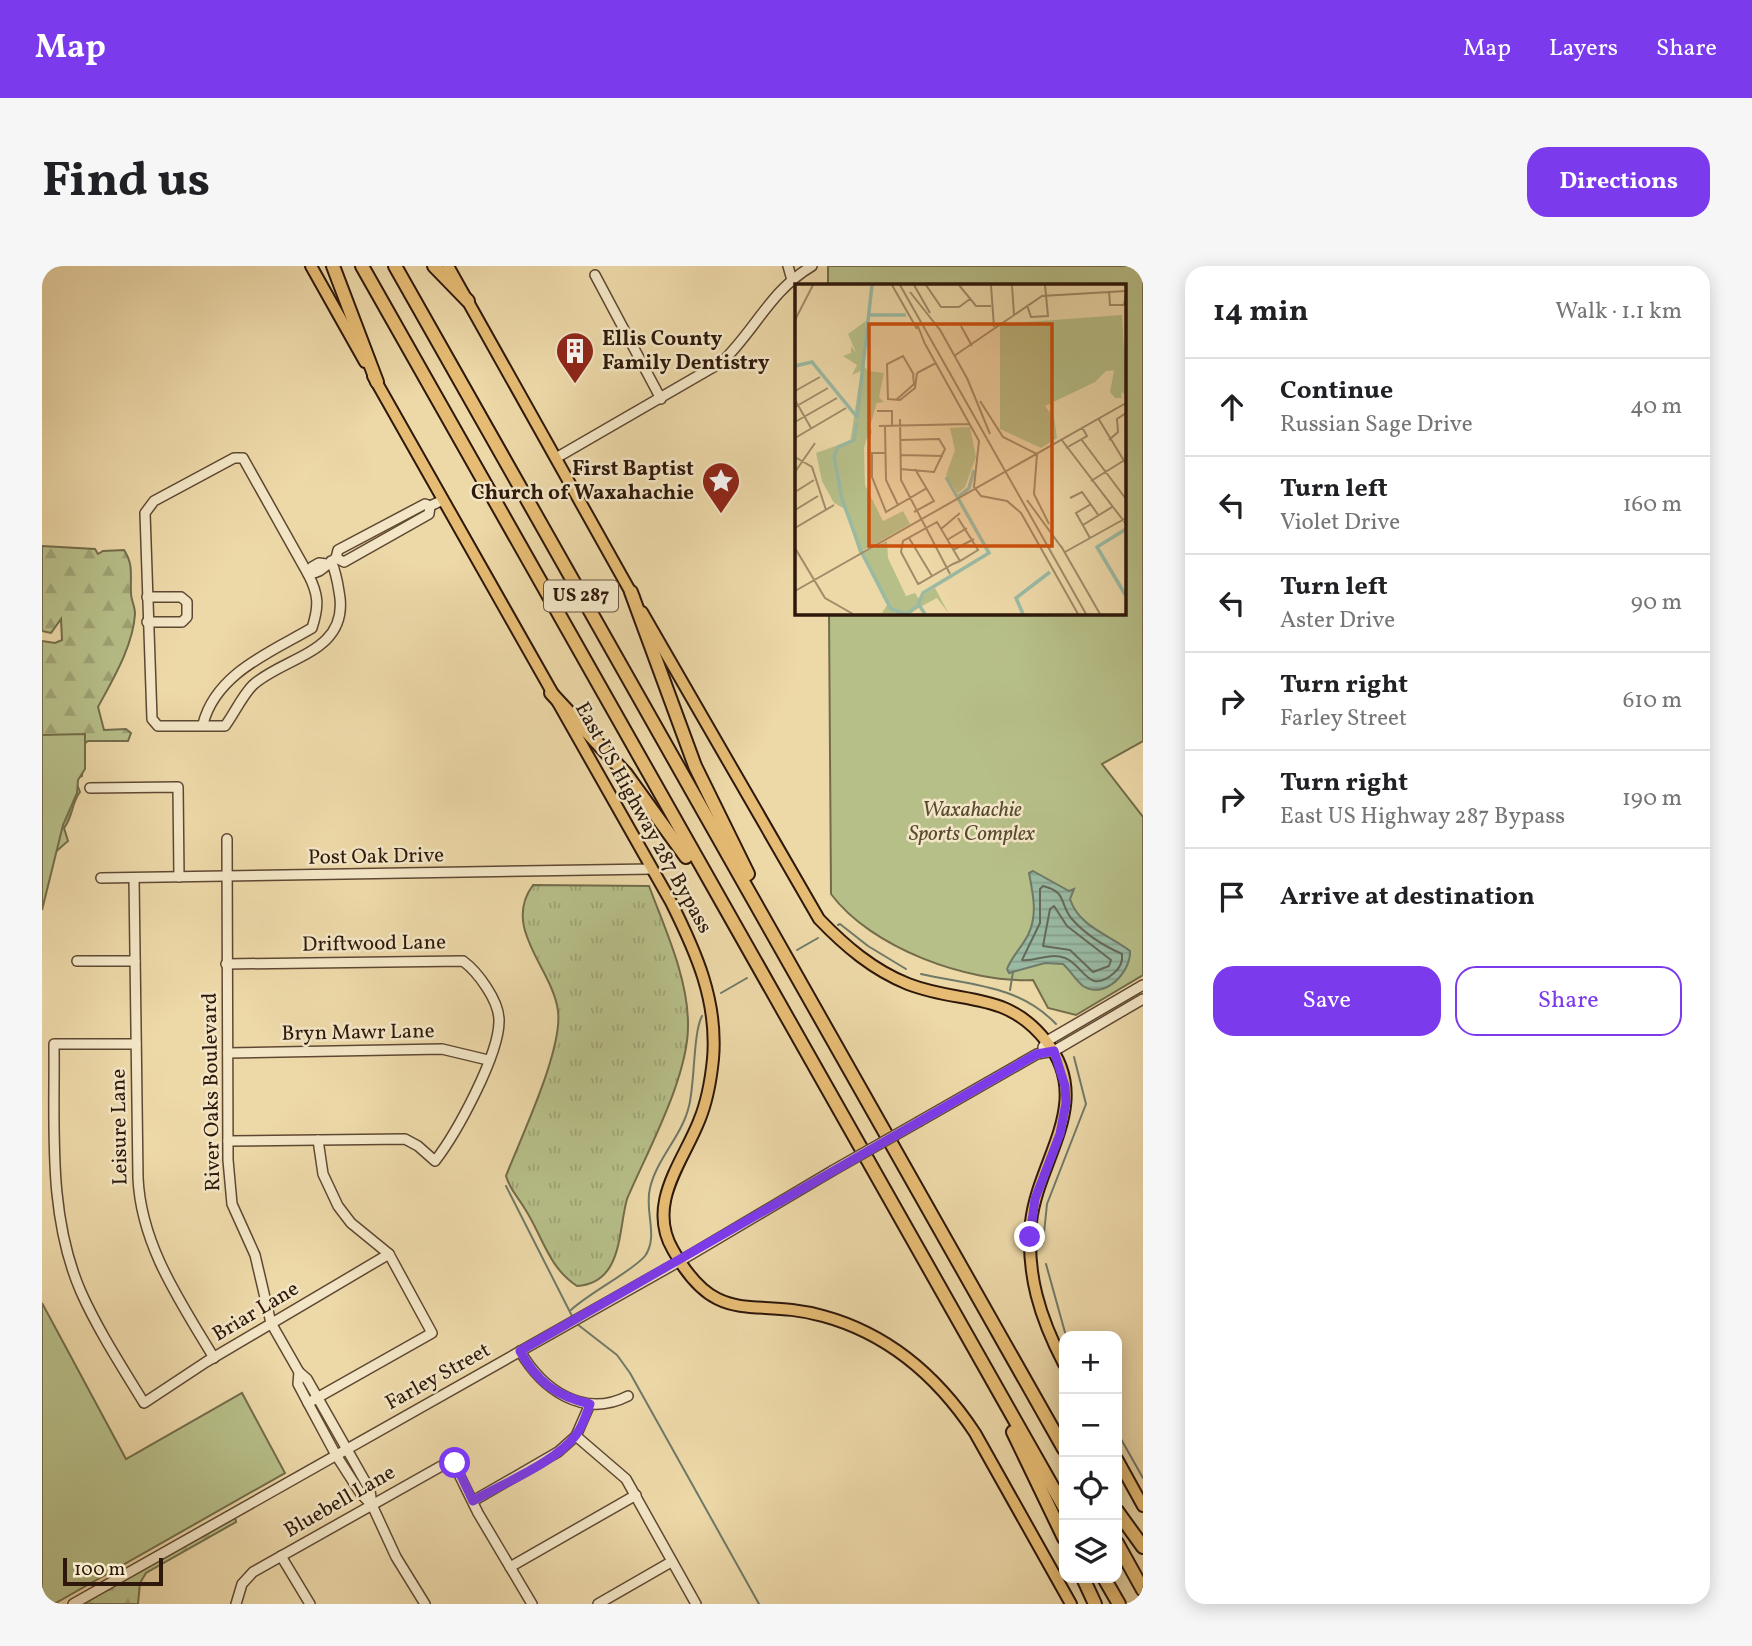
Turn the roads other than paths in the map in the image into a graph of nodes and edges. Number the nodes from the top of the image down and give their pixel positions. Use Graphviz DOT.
graph roads {
  1 [pos="311,266"];
  2 [pos="333,266"];
  3 [pos="362,266"];
  4 [pos="395,266"];
  5 [pos="434,266"];
  6 [pos="448,266"];
  7 [pos="788,266"];
  8 [pos="813,266"];
  9 [pos="595,275"];
  10 [pos="792,280"];
  11 [pos="468,301"];
  12 [pos="377,382"];
  13 [pos="661,399"];
  14 [pos="556,458"];
  15 [pos="443,500"];
  16 [pos="331,561"];
  17 [pos="309,574"];
  18 [pos="631,592"];
  19 [pos="147,597"];
  20 [pos="147,622"];
  21 [pos="551,693"];
  22 [pos="203,724"];
  23 [pos="90,788"];
  24 [pos="227,839"];
  25 [pos="652,869"];
  26 [pos="228,876"];
  27 [pos="179,877"];
  28 [pos="101,878"];
  29 [pos="134,878"];
  30 [pos="725,910"];
  31 [pos="768,926"];
  32 [pos="77,961"];
  33 [pos="135,961"];
  34 [pos="226,964"];
  35 [pos="1143,985"];
  36 [pos="1143,999"];
  37 [pos="136,1044"];
  38 [pos="1050,1046"];
  39 [pos="228,1053"];
  40 [pos="488,1060"];
  41 [pos="318,1140"];
  42 [pos="228,1141"];
  43 [pos="389,1254"];
  44 [pos="680,1261"];
  45 [pos="271,1323"];
  46 [pos="995,1327"];
  47 [pos="520,1351"];
  48 [pos="1059,1353"];
  49 [pos="214,1357"];
  50 [pos="299,1372"];
  51 [pos="628,1396"];
  52 [pos="318,1398"];
  53 [pos="308,1403"];
  54 [pos="590,1404"];
  55 [pos="1008,1408"];
  56 [pos="1059,1427"];
  57 [pos="576,1436"];
  58 [pos="1059,1440"];
  59 [pos="346,1449"];
  60 [pos="336,1455"];
  61 [pos="1122,1468"];
  62 [pos="636,1495"];
  63 [pos="1059,1498"];
  64 [pos="473,1501"];
  65 [pos="372,1505"];
  66 [pos="1143,1506"];
  67 [pos="1122,1518"];
  68 [pos="1059,1528"];
  69 [pos="1143,1547"];
  70 [pos="1122,1552"];
  71 [pos="281,1556"];
  72 [pos="671,1562"];
  73 [pos="510,1567"];
  74 [pos="1085,1583"];
  75 [pos="1107,1583"];
  76 [pos="1143,1590"];
  77 [pos="73,1604"];
  78 [pos="236,1604"];
  79 [pos="310,1604"];
  80 [pos="425,1604"];
  81 [pos="532,1604"];
  82 [pos="598,1604"];
  83 [pos="696,1604"];
  84 [pos="1071,1604"];
  85 [pos="1095,1604"];
  86 [pos="1119,1604"];
  1 -- 12 [label="main road, East US Highway 287 Bypass"];
  2 -- 12 [label="highway"];
  3 -- 30 [label="highway, US 287"];
  4 -- 31 [label="highway, US 287"];
  5 -- 11 [label="highway"];
  6 -- 11 [label="main road"];
  7 -- 10 [label="street"];
  8 -- 10 [label="street"];
  9 -- 13 [label="street"];
  10 -- 13 [label="street"];
  11 -- 14 [label="main road"];
  12 -- 15 [label="main road, East US Highway 287 Bypass"];
  13 -- 14 [label="street"];
  14 -- 18 [label="main road"];
  15 -- 16 [label="street"];
  15 -- 21 [label="main road, East US Highway 287 Bypass"];
  16 -- 17 [label="street"];
  16 -- 22 [label="street"];
  17 -- 19 [label="street"];
  17 -- 22 [label="street"];
  18 -- 31 [label="highway"];
  18 -- 38 [label="main road"];
  19 -- 20 [label="street"];
  19 -- 20 [label="street"];
  20 -- 22 [label="street"];
  21 -- 25 [label="main road, East US Highway 287 Bypass"];
  21 -- 30 [label="highway"];
  23 -- 27 [label="street"];
  24 -- 26 [label="street, River Oaks Boulevard"];
  25 -- 26 [label="street, Post Oak Drive"];
  25 -- 44 [label="main road, East US Highway 287 Bypass"];
  26 -- 27 [label="street, Post Oak Drive"];
  26 -- 34 [label="street, River Oaks Boulevard"];
  27 -- 29 [label="street, Post Oak Drive"];
  28 -- 29 [label="street, Post Oak Drive"];
  29 -- 33 [label="street, Leisure Lane"];
  30 -- 55 [label="highway, US 287"];
  31 -- 46 [label="highway, US 287"];
  32 -- 33 [label="street"];
  33 -- 37 [label="street, Leisure Lane"];
  34 -- 39 [label="street, River Oaks Boulevard"];
  34 -- 40 [label="street, Driftwood Lane"];
  35 -- 38 [label="street"];
  36 -- 38 [label="street"];
  37 -- 49 [label="street, Leisure Lane"];
  37 -- 49 [label="street, Briar Lane"];
  38 -- 44 [label="street, Farley Street, bridge"];
  38 -- 48 [label="main road"];
  39 -- 40 [label="street, Bryn Mawr Lane"];
  39 -- 42 [label="street, River Oaks Boulevard"];
  40 -- 41 [label="street, Driftwood Lane"];
  41 -- 42 [label="street"];
  41 -- 43 [label="street"];
  42 -- 45 [label="street, River Oaks Boulevard"];
  43 -- 45 [label="street, Briar Lane"];
  43 -- 52 [label="street"];
  44 -- 47 [label="street, Farley Street"];
  44 -- 84 [label="main road, East US Highway 287 Bypass"];
  45 -- 49 [label="street, Briar Lane"];
  45 -- 50 [label="street, River Oaks Boulevard"];
  46 -- 56 [label="highway"];
  46 -- 58 [label="highway, US 287"];
  47 -- 54 [label="street"];
  47 -- 59 [label="street, Farley Street"];
  50 -- 52 [label="street, River Oaks Boulevard"];
  50 -- 53 [label="street, River Oaks Boulevard"];
  51 -- 54 [label="street"];
  52 -- 53 [label="street"];
  52 -- 59 [label="street, River Oaks Boulevard"];
  53 -- 60 [label="street, River Oaks Boulevard"];
  54 -- 57 [label="street"];
  55 -- 63 [label="highway, US 287"];
  55 -- 68 [label="highway"];
  57 -- 62 [label="street"];
  57 -- 64 [label="street"];
  59 -- 60 [label="street, Farley Street"];
  59 -- 65 [label="street, River Oaks Boulevard"];
  60 -- 65 [label="street, River Oaks Boulevard"];
  60 -- 77 [label="street, Farley Street"];
  61 -- 66 [label="main road"];
  62 -- 72 [label="street"];
  62 -- 73 [label="street"];
  64 -- 65 [label="street, Bluebell Lane"];
  64 -- 73 [label="street"];
  65 -- 71 [label="street, Bluebell Lane"];
  65 -- 80 [label="street, River Oaks Boulevard"];
  67 -- 69 [label="highway"];
  70 -- 76 [label="highway"];
  71 -- 78 [label="street, Bluebell Lane"];
  71 -- 79 [label="street"];
  72 -- 82 [label="street"];
  72 -- 83 [label="street"];
  73 -- 81 [label="street"];
  74 -- 85 [label="highway"];
  75 -- 86 [label="highway"];
}
